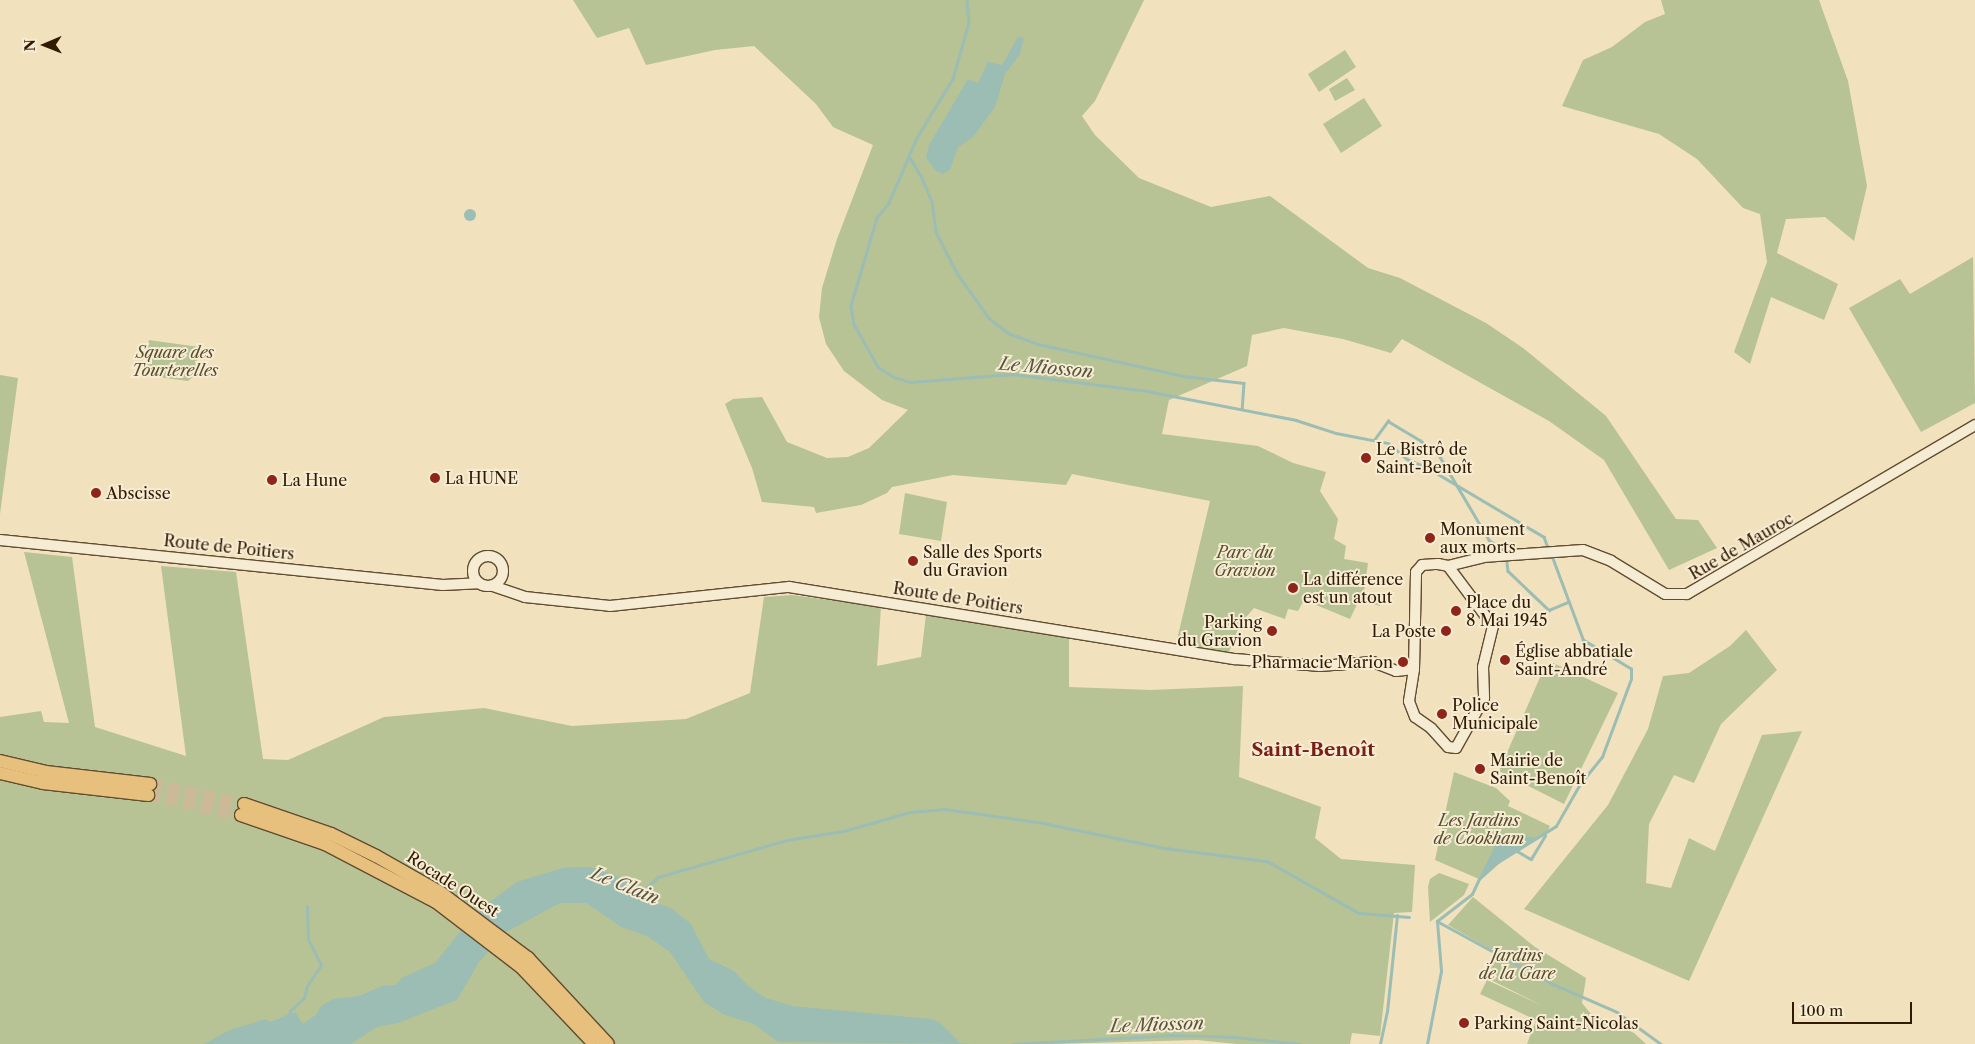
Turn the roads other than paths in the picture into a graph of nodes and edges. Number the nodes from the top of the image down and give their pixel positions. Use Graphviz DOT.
graph roads {
  1 [pos="1975,425"];
  2 [pos="0,540"];
  3 [pos="1448,566"];
  4 [pos="474,567"];
  5 [pos="503,572"];
  6 [pos="454,583"];
  7 [pos="478,583"];
  8 [pos="493,586"];
  9 [pos="516,592"];
  10 [pos="1414,669"];
  11 [pos="1396,671"];
  12 [pos="1409,691"];
  13 [pos="0,761"];
  14 [pos="0,773"];
  15 [pos="243,809"];
  16 [pos="524,963"];
  17 [pos="594,1044"];
  18 [pos="608,1044"];
  1 -- 3 [label="street, Rue de Mauroc"];
  2 -- 6 [label="street, Route de Poitiers"];
  3 -- 10 [label="street, Rue de Mauroc"];
  3 -- 12 [label="street"];
  4 -- 5 [label="street"];
  4 -- 6 [label="street"];
  4 -- 7 [label="street"];
  5 -- 8 [label="street"];
  5 -- 9 [label="street"];
  6 -- 7 [label="street, Route de Poitiers"];
  7 -- 8 [label="street"];
  8 -- 9 [label="street, Route de Poitiers"];
  9 -- 11 [label="street, Route de Poitiers"];
  10 -- 11 [label="street, Route de Poitiers"];
  10 -- 12 [label="street"];
  11 -- 12 [label="street"];
  13 -- 14 [label="main road"];
  15 -- 16 [label="main road, Rocade Ouest"];
  16 -- 17 [label="main road, Rocade Ouest"];
  16 -- 18 [label="main road, Rocade Ouest"];
}
